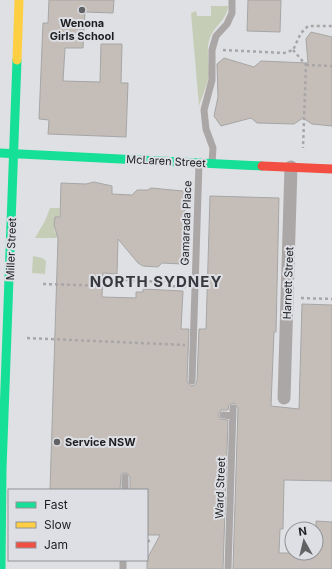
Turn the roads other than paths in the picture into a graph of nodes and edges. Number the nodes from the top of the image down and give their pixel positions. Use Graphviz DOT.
graph roads {
  1 [pos="19,0"];
  2 [pos="232,0"];
  3 [pos="0,153"];
  4 [pos="14,154"];
  5 [pos="199,162"];
  6 [pos="212,163"];
  7 [pos="291,167"];
  8 [pos="332,169"];
  9 [pos="192,381"];
  10 [pos="3,391"];
  11 [pos="284,398"];
  12 [pos="233,408"];
  13 [pos="223,416"];
  14 [pos="233,416"];
  15 [pos="125,477"];
  16 [pos="125,489"];
  17 [pos="1,569"];
  18 [pos="228,569"];
  1 -- 4 [label="main road, Miller Street"];
  2 -- 6 [label="lane"];
  3 -- 4 [label="main road, McLaren Street"];
  4 -- 5 [label="main road, McLaren Street"];
  4 -- 10 [label="main road, Miller Street"];
  5 -- 6 [label="main road, McLaren Street"];
  5 -- 9 [label="lane, Gamarada Place"];
  6 -- 7 [label="main road, McLaren Street"];
  7 -- 8 [label="main road, McLaren Street"];
  7 -- 11 [label="street, Harnett Street"];
  10 -- 17 [label="main road, Miller Street"];
  12 -- 14 [label="lane, Ward Street"];
  13 -- 14 [label="lane"];
  14 -- 18 [label="lane, Ward Street"];
  15 -- 16 [label="lane"];
}
